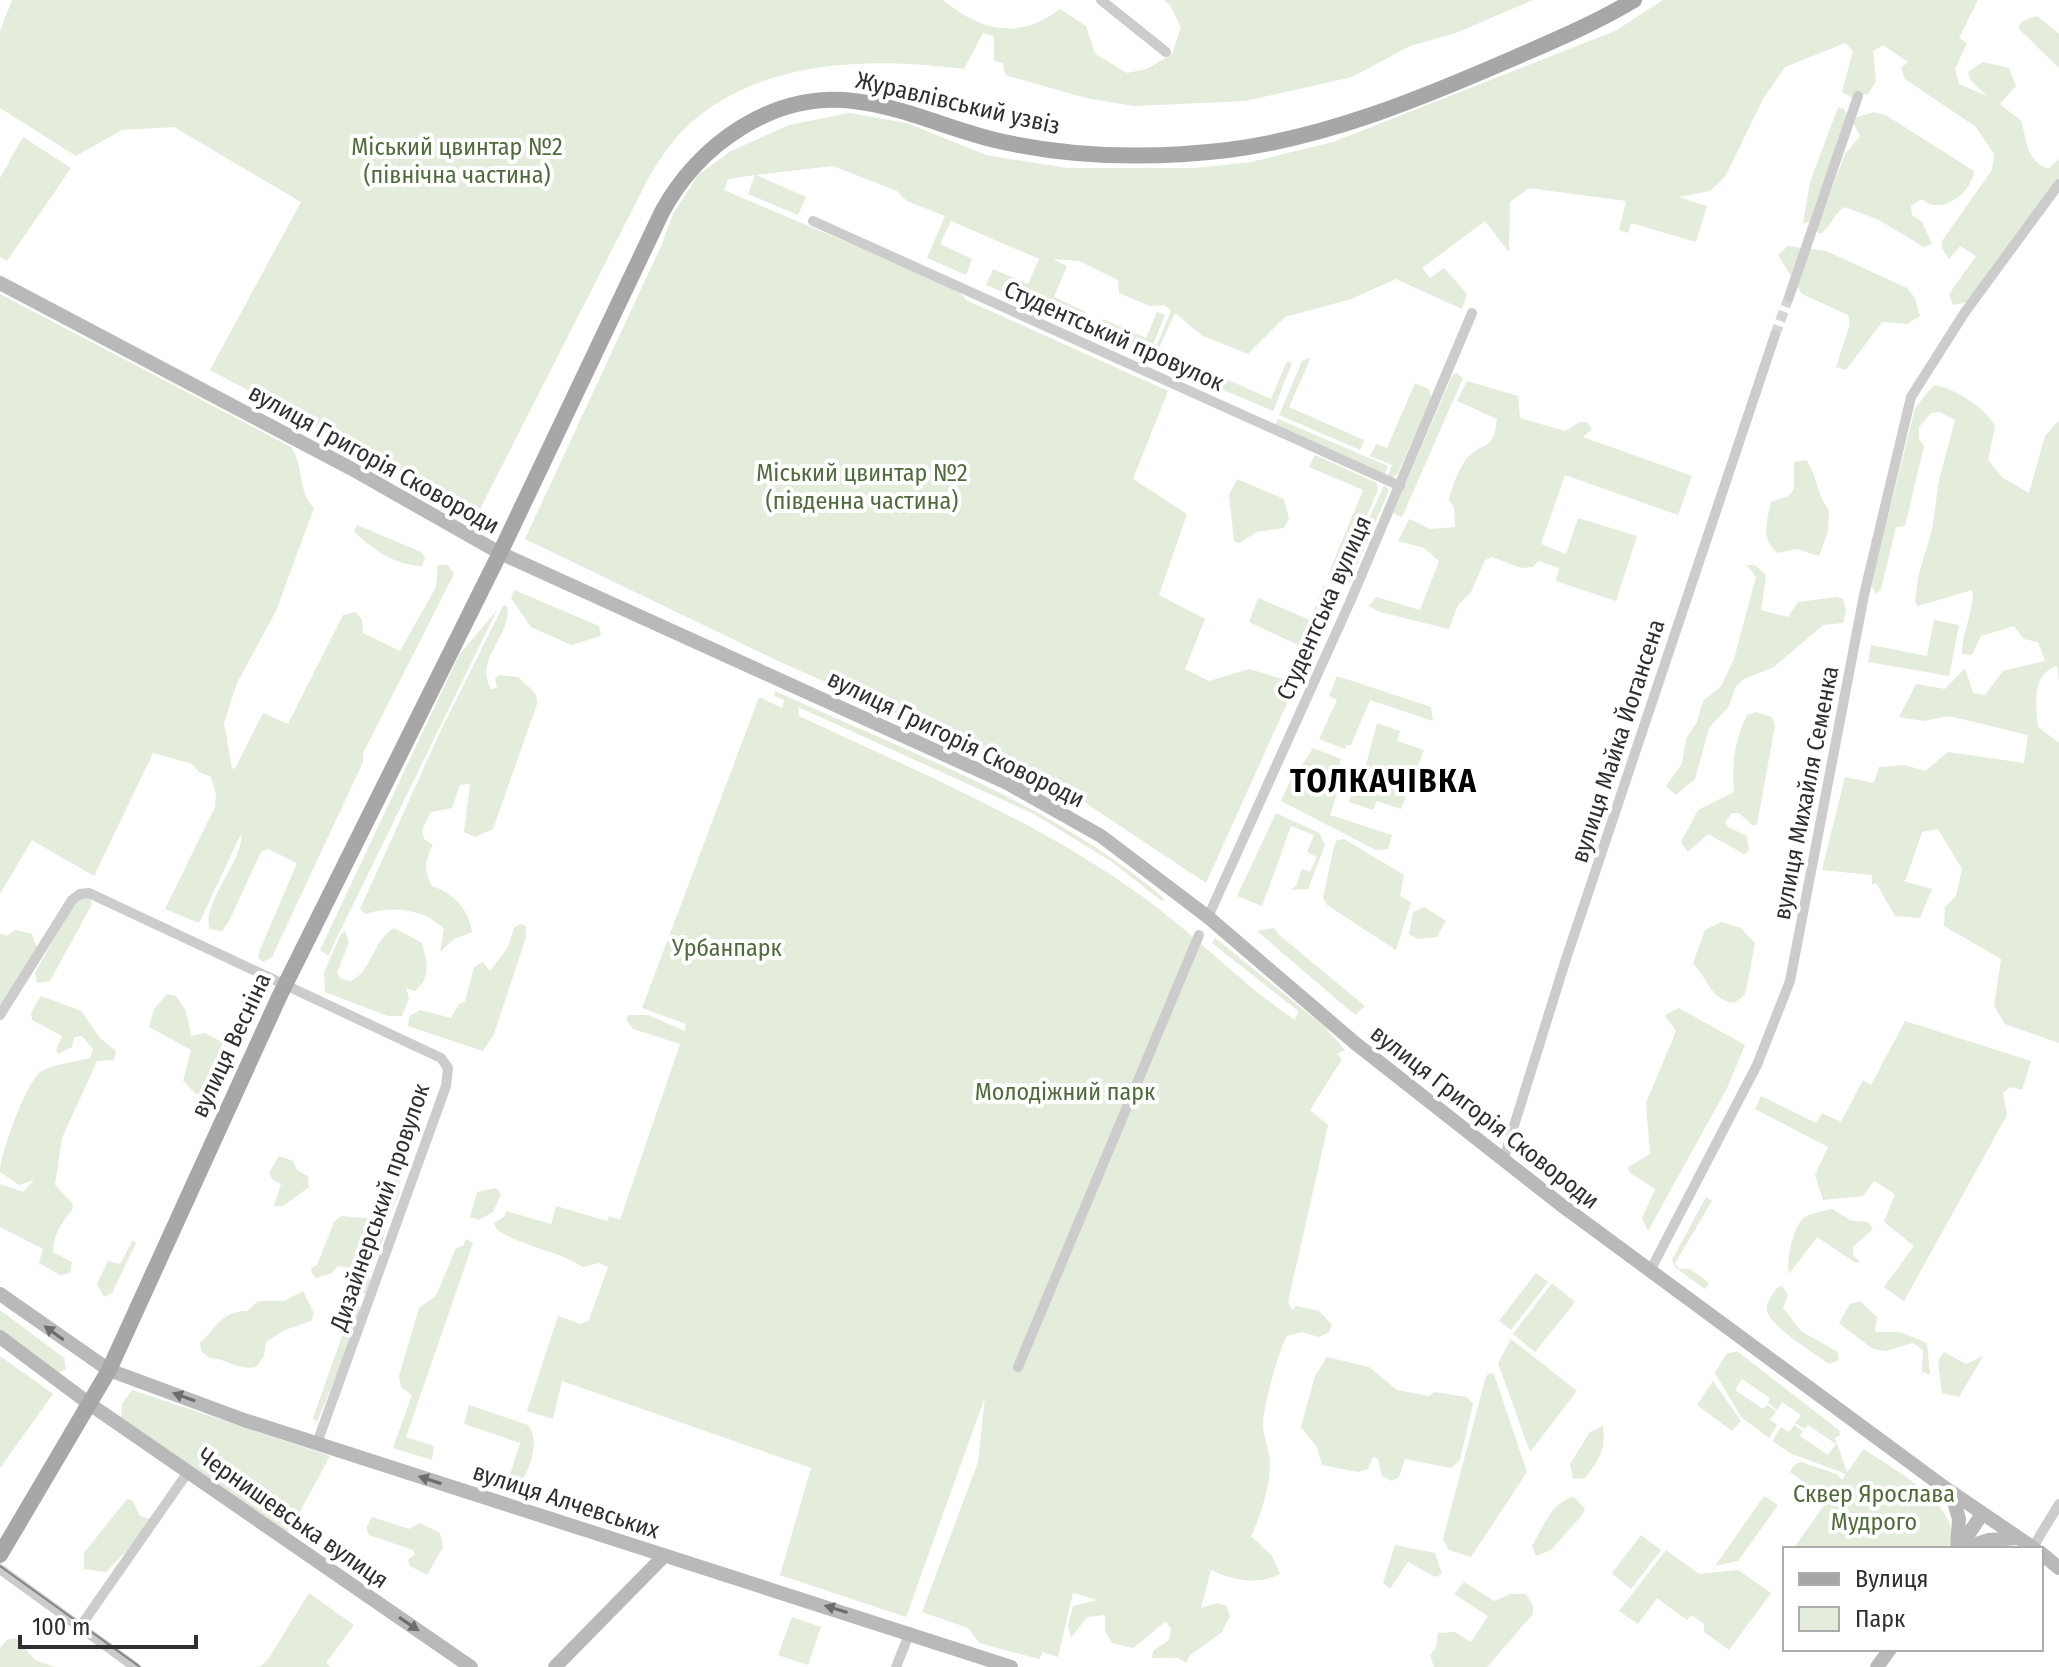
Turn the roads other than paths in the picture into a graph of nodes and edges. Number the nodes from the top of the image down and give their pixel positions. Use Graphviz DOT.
graph roads {
  1 [pos="1101,0"];
  2 [pos="1634,0"];
  3 [pos="1166,52"];
  4 [pos="1858,96"];
  5 [pos="2059,184"];
  6 [pos="813,221"];
  7 [pos="0,283"];
  8 [pos="1789,297"];
  9 [pos="1472,313"];
  10 [pos="1775,335"];
  11 [pos="1400,486"];
  12 [pos="500,553"];
  13 [pos="1208,917"];
  14 [pos="1199,935"];
  15 [pos="284,986"];
  16 [pos="0,1015"];
  17 [pos="1503,1161"];
  18 [pos="1650,1271"];
  19 [pos="0,1294"];
  20 [pos="0,1337"];
  21 [pos="1018,1367"];
  22 [pos="109,1370"];
  23 [pos="91,1405"];
  24 [pos="317,1443"];
  25 [pos="188,1472"];
  26 [pos="1951,1492"];
  27 [pos="2059,1504"];
  28 [pos="1982,1514"];
  29 [pos="2019,1538"];
  30 [pos="1959,1547"];
  31 [pos="1960,1547"];
  32 [pos="1966,1547"];
  33 [pos="2032,1547"];
  34 [pos="2038,1547"];
  35 [pos="0,1555"];
  36 [pos="2043,1555"];
  37 [pos="664,1556"];
  38 [pos="2059,1568"];
  39 [pos="0,1569"];
  40 [pos="80,1627"];
  41 [pos="910,1632"];
  42 [pos="135,1667"];
  43 [pos="471,1667"];
  44 [pos="555,1667"];
  45 [pos="896,1667"];
  46 [pos="1011,1667"];
  1 -- 3 [label="street"];
  2 -- 12 [label="main road, Журавлівський узвіз"];
  4 -- 8 [label="street"];
  5 -- 18 [label="street, вулиця Михайля Семенка"];
  6 -- 11 [label="street, Студентський провулок"];
  7 -- 12 [label="street, вулиця Григорія Сковороди"];
  9 -- 11 [label="street, Студентська вулиця"];
  10 -- 17 [label="street, вулиця Майка Йогансена"];
  11 -- 13 [label="street, Студентська вулиця"];
  12 -- 13 [label="street, вулиця Григорія Сковороди"];
  12 -- 15 [label="main road, вулиця Весніна"];
  13 -- 17 [label="street, вулиця Григорія Сковороди"];
  14 -- 21 [label="street"];
  15 -- 16 [label="street"];
  15 -- 22 [label="main road, вулиця Весніна"];
  15 -- 24 [label="street, Дизайнерський провулок"];
  17 -- 18 [label="street, вулиця Григорія Сковороди"];
  18 -- 26 [label="street, вулиця Григорія Сковороди"];
  22 -- 19 [label="street, вулиця Алчевських, one-way"];
  20 -- 23 [label="street, Чернишевська вулиця"];
  22 -- 23 [label="main road, вулиця Весніна"];
  24 -- 22 [label="street, вулиця Алчевських, one-way"];
  23 -- 25 [label="street, Чернишевська вулиця"];
  23 -- 35 [label="main road, вулиця Весніна"];
  37 -- 24 [label="street, вулиця Алчевських, one-way"];
  25 -- 40 [label="street"];
  25 -- 43 [label="street, Чернишевська вулиця, one-way"];
  26 -- 28 [label="street, вулиця Григорія Сковороди"];
  26 -- 30 [label="street"];
  27 -- 34 [label="street"];
  28 -- 29 [label="street, вулиця Григорія Сковороди"];
  28 -- 31 [label="street"];
  29 -- 32 [label="street"];
  29 -- 33 [label="street, вулиця Григорія Сковороди"];
  36 -- 38 [label="street, вулиця Григорія Сковороди"];
  41 -- 37 [label="street, вулиця Алчевських, one-way"];
  37 -- 44 [label="street"];
  39 -- 40 [label="street"];
  40 -- 42 [label="street"];
  41 -- 45 [label="street"];
  41 -- 46 [label="street, вулиця Алчевських"];
}
